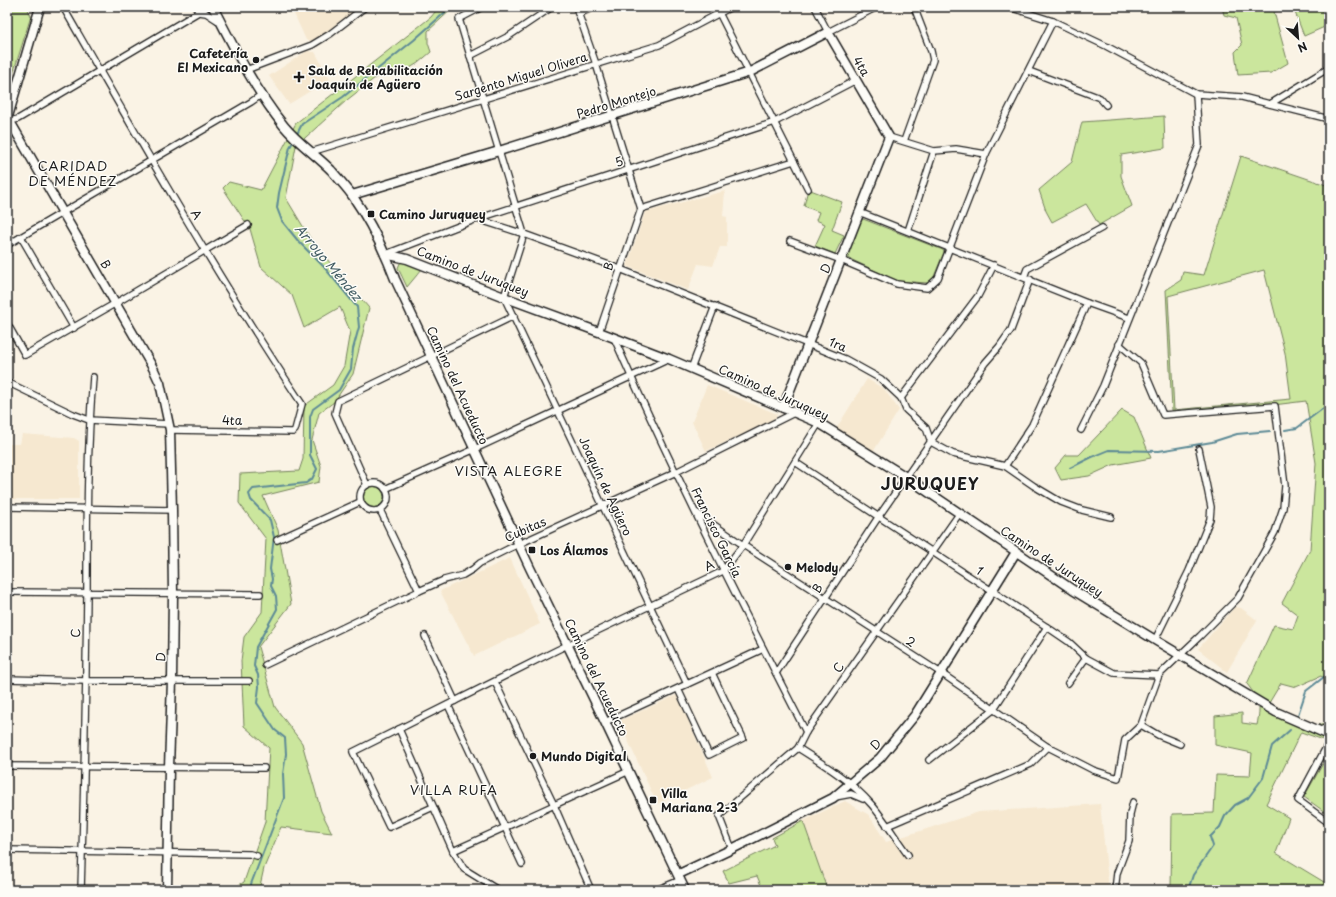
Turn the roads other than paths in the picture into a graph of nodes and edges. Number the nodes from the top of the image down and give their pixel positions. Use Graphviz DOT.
graph roads {
  1 [pos="34,7"];
  2 [pos="63,7"];
  3 [pos="207,7"];
  4 [pos="213,7"];
  5 [pos="365,7"];
  6 [pos="482,7"];
  7 [pos="552,7"];
  8 [pos="576,7"];
  9 [pos="594,7"];
  10 [pos="716,7"];
  11 [pos="731,7"];
  12 [pos="815,7"];
  13 [pos="877,7"];
  14 [pos="914,7"];
  15 [pos="1009,7"];
  16 [pos="197,9"];
  17 [pos="39,11"];
  18 [pos="720,13"];
  19 [pos="578,14"];
  20 [pos="1053,21"];
  21 [pos="220,22"];
  22 [pos="828,32"];
  23 [pos="470,56"];
  24 [pos="596,64"];
  25 [pos="1329,68"];
  26 [pos="246,70"];
  27 [pos="1029,70"];
  28 [pos="99,72"];
  29 [pos="750,72"];
  30 [pos="856,80"];
  31 [pos="1196,94"];
  32 [pos="261,95"];
  33 [pos="483,99"];
  34 [pos="1270,104"];
  35 [pos="1106,105"];
  36 [pos="611,116"];
  37 [pos="1329,119"];
  38 [pos="7,122"];
  39 [pos="775,122"];
  40 [pos="889,137"];
  41 [pos="904,141"];
  42 [pos="499,151"];
  43 [pos="934,151"];
  44 [pos="311,152"];
  45 [pos="986,154"];
  46 [pos="151,160"];
  47 [pos="794,161"];
  48 [pos="630,169"];
  49 [pos="808,189"];
  50 [pos="352,196"];
  51 [pos="516,206"];
  52 [pos="641,209"];
  53 [pos="62,212"];
  54 [pos="859,212"];
  55 [pos="477,219"];
  56 [pos="248,225"];
  57 [pos="1102,228"];
  58 [pos="908,231"];
  59 [pos="524,234"];
  60 [pos="21,237"];
  61 [pos="790,241"];
  62 [pos="7,245"];
  63 [pos="950,248"];
  64 [pos="205,250"];
  65 [pos="385,254"];
  66 [pos="841,260"];
  67 [pos="994,265"];
  68 [pos="620,269"];
  69 [pos="1027,278"];
  70 [pos="504,297"];
  71 [pos="1087,303"];
  72 [pos="116,304"];
  73 [pos="715,306"];
  74 [pos="514,316"];
  75 [pos="1129,318"];
  76 [pos="7,323"];
  77 [pos="74,328"];
  78 [pos="599,332"];
  79 [pos="614,338"];
  80 [pos="808,344"];
  81 [pos="1119,344"];
  82 [pos="431,355"];
  83 [pos="669,360"];
  84 [pos="691,369"];
  85 [pos="93,377"];
  86 [pos="631,377"];
  87 [pos="7,382"];
  88 [pos="901,398"];
  89 [pos="783,408"];
  90 [pos="558,411"];
  91 [pos="796,412"];
  92 [pos="89,420"];
  93 [pos="818,423"];
  94 [pos="169,427"];
  95 [pos="1082,430"];
  96 [pos="293,432"];
  97 [pos="931,442"];
  98 [pos="475,449"];
  99 [pos="1199,449"];
  100 [pos="795,462"];
  101 [pos="1005,466"];
  102 [pos="676,472"];
  103 [pos="906,477"];
  104 [pos="367,485"];
  105 [pos="385,489"];
  106 [pos="360,502"];
  107 [pos="602,506"];
  108 [pos="7,507"];
  109 [pos="87,509"];
  110 [pos="172,510"];
  111 [pos="380,510"];
  112 [pos="697,513"];
  113 [pos="959,514"];
  114 [pos="879,516"];
  115 [pos="1111,517"];
  116 [pos="277,540"];
  117 [pos="518,544"];
  118 [pos="743,545"];
  119 [pos="933,552"];
  120 [pos="1016,552"];
  121 [pos="724,571"];
  122 [pos="992,590"];
  123 [pos="419,591"];
  124 [pos="7,592"];
  125 [pos="87,593"];
  126 [pos="173,594"];
  127 [pos="260,594"];
  128 [pos="825,598"];
  129 [pos="650,607"];
  130 [pos="1047,627"];
  131 [pos="876,631"];
  132 [pos="425,636"];
  133 [pos="1155,640"];
  134 [pos="568,645"];
  135 [pos="763,649"];
  136 [pos="1181,655"];
  137 [pos="1086,658"];
  138 [pos="265,665"];
  139 [pos="712,673"];
  140 [pos="776,673"];
  141 [pos="941,673"];
  142 [pos="1159,675"];
  143 [pos="7,679"];
  144 [pos="86,681"];
  145 [pos="172,681"];
  146 [pos="249,681"];
  147 [pos="495,682"];
  148 [pos="1068,683"];
  149 [pos="687,684"];
  150 [pos="678,689"];
  151 [pos="455,702"];
  152 [pos="448,705"];
  153 [pos="993,710"];
  154 [pos="606,722"];
  155 [pos="1141,725"];
  156 [pos="1329,726"];
  157 [pos="399,729"];
  158 [pos="1318,731"];
  159 [pos="806,732"];
  160 [pos="1329,735"];
  161 [pos="1329,742"];
  162 [pos="1180,744"];
  163 [pos="1048,747"];
  164 [pos="798,748"];
  165 [pos="929,760"];
  166 [pos="7,766"];
  167 [pos="84,766"];
  168 [pos="169,767"];
  169 [pos="264,768"];
  170 [pos="629,771"];
  171 [pos="850,784"];
  172 [pos="833,798"];
  173 [pos="1133,802"];
  174 [pos="554,805"];
  175 [pos="872,805"];
  176 [pos="433,807"];
  177 [pos="1329,823"];
  178 [pos="887,826"];
  179 [pos="504,827"];
  180 [pos="732,849"];
  181 [pos="7,850"];
  182 [pos="453,850"];
  183 [pos="82,851"];
  184 [pos="167,852"];
  185 [pos="908,855"];
  186 [pos="258,856"];
  187 [pos="522,864"];
  188 [pos="680,877"];
  189 [pos="81,890"];
  190 [pos="167,890"];
  191 [pos="498,890"];
  192 [pos="591,890"];
  193 [pos="656,890"];
  194 [pos="685,890"];
  195 [pos="1115,890"];
  1 -- 17 [label="street"];
  2 -- 28 [label="street, A"];
  3 -- 16 [label="street"];
  4 -- 21 [label="street, Camino del Acueducto"];
  5 -- 26 [label="street"];
  6 -- 23 [label="street"];
  7 -- 23 [label="street"];
  8 -- 19 [label="street"];
  9 -- 19 [label="street"];
  10 -- 18 [label="street"];
  11 -- 18 [label="street, Sargento Miguel Olivera"];
  12 -- 22 [label="street, 4ta"];
  13 -- 22 [label="street, Pedro Montejo"];
  14 -- 41 [label="street"];
  15 -- 20 [label="street"];
  16 -- 21 [label="street"];
  16 -- 28 [label="street"];
  17 -- 38 [label="street"];
  18 -- 24 [label="street, Sargento Miguel Olivera"];
  18 -- 29 [label="street"];
  19 -- 24 [label="street"];
  20 -- 27 [label="street"];
  20 -- 31 [label="street"];
  21 -- 26 [label="street, Camino del Acueducto"];
  22 -- 29 [label="street, Pedro Montejo"];
  22 -- 30 [label="street, 4ta"];
  23 -- 33 [label="street"];
  24 -- 33 [label="street, Sargento Miguel Olivera"];
  24 -- 36 [label="street"];
  25 -- 34 [label="street"];
  26 -- 32 [label="street, Camino del Acueducto"];
  27 -- 35 [label="street"];
  27 -- 45 [label="street"];
  28 -- 38 [label="street"];
  28 -- 46 [label="street, A"];
  29 -- 36 [label="street, Pedro Montejo"];
  29 -- 39 [label="street"];
  30 -- 39 [label="street, 5"];
  30 -- 40 [label="street, 4ta"];
  31 -- 34 [label="street"];
  31 -- 75 [label="street"];
  32 -- 44 [label="street, Camino del Acueducto"];
  32 -- 46 [label="street"];
  33 -- 42 [label="street"];
  33 -- 44 [label="street, Sargento Miguel Olivera"];
  34 -- 37 [label="street"];
  36 -- 42 [label="street, Pedro Montejo"];
  36 -- 48 [label="street"];
  38 -- 53 [label="street, B"];
  39 -- 47 [label="street"];
  39 -- 48 [label="street, 5"];
  40 -- 41 [label="street"];
  40 -- 54 [label="street, D"];
  41 -- 43 [label="street"];
  42 -- 50 [label="street, Pedro Montejo"];
  42 -- 51 [label="street"];
  43 -- 45 [label="street"];
  43 -- 58 [label="street"];
  44 -- 50 [label="street, Camino del Acueducto"];
  45 -- 63 [label="street"];
  46 -- 53 [label="street"];
  46 -- 64 [label="street, A"];
  47 -- 49 [label="street"];
  47 -- 52 [label="street"];
  48 -- 51 [label="street, 5"];
  48 -- 52 [label="street"];
  50 -- 65 [label="street, Camino del Acueducto"];
  51 -- 55 [label="street, 5"];
  51 -- 59 [label="street"];
  52 -- 68 [label="street, B"];
  53 -- 60 [label="street"];
  53 -- 72 [label="street, B"];
  54 -- 58 [label="street"];
  54 -- 66 [label="street, D"];
  55 -- 59 [label="street, 1ra"];
  55 -- 65 [label="street, 5"];
  56 -- 64 [label="street"];
  57 -- 69 [label="street"];
  58 -- 63 [label="street"];
  59 -- 68 [label="street, 1ra"];
  59 -- 70 [label="street"];
  60 -- 62 [label="street"];
  60 -- 77 [label="street"];
  61 -- 66 [label="street"];
  63 -- 66 [label="street"];
  63 -- 67 [label="street"];
  64 -- 72 [label="street"];
  64 -- 96 [label="street, A"];
  65 -- 70 [label="street, Camino de Juruquey"];
  65 -- 82 [label="street, Camino del Acueducto"];
  66 -- 80 [label="street, D"];
  67 -- 69 [label="street"];
  67 -- 88 [label="street"];
  68 -- 73 [label="street, 1ra"];
  68 -- 78 [label="street, B"];
  69 -- 71 [label="street"];
  69 -- 97 [label="street"];
  70 -- 74 [label="street, Joaquín de Agüero"];
  70 -- 78 [label="street, Camino de Juruquey"];
  71 -- 75 [label="street"];
  71 -- 101 [label="street"];
  72 -- 77 [label="street"];
  72 -- 94 [label="street, B"];
  73 -- 80 [label="street, 1ra"];
  73 -- 84 [label="street"];
  74 -- 82 [label="street"];
  74 -- 90 [label="street, Joaquín de Agüero"];
  75 -- 81 [label="street"];
  76 -- 77 [label="street"];
  78 -- 79 [label="street, Camino de Juruquey"];
  79 -- 83 [label="street, Camino de Juruquey"];
  79 -- 86 [label="street, Francisco García"];
  80 -- 88 [label="street, 1ra"];
  80 -- 89 [label="street, D"];
  81 -- 95 [label="street"];
  81 -- 136 [label="street"];
  82 -- 98 [label="street, Camino del Acueducto"];
  82 -- 104 [label="street"];
  83 -- 84 [label="street, Camino de Juruquey"];
  83 -- 86 [label="street"];
  84 -- 89 [label="street, Camino de Juruquey"];
  85 -- 92 [label="street, C"];
  86 -- 90 [label="street"];
  86 -- 102 [label="street, Francisco García"];
  87 -- 92 [label="street, 4ta"];
  88 -- 97 [label="street, 1ra"];
  89 -- 91 [label="street, Camino de Juruquey"];
  90 -- 98 [label="street"];
  90 -- 107 [label="street, Joaquín de Agüero"];
  91 -- 93 [label="street, Camino de Juruquey"];
  91 -- 102 [label="street, Cubitas"];
  92 -- 94 [label="street, 4ta"];
  92 -- 109 [label="street, C"];
  93 -- 100 [label="street, A"];
  93 -- 103 [label="street, Camino de Juruquey"];
  94 -- 96 [label="street, 4ta"];
  94 -- 110 [label="street, D"];
  97 -- 101 [label="street"];
  97 -- 103 [label="street"];
  98 -- 105 [label="street"];
  98 -- 117 [label="street, Camino del Acueducto"];
  99 -- 133 [label="street"];
  100 -- 114 [label="street, 1"];
  100 -- 118 [label="street, A"];
  101 -- 115 [label="street"];
  102 -- 107 [label="street, Cubitas"];
  102 -- 112 [label="street, Francisco García"];
  103 -- 113 [label="street, Camino de Juruquey"];
  103 -- 114 [label="street, B"];
  104 -- 105 [label="street"];
  104 -- 106 [label="street"];
  105 -- 111 [label="street"];
  106 -- 111 [label="street"];
  106 -- 116 [label="street"];
  107 -- 117 [label="street, Cubitas"];
  107 -- 129 [label="street, Joaquín de Agüero"];
  108 -- 109 [label="street"];
  109 -- 110 [label="street"];
  109 -- 125 [label="street, C"];
  110 -- 126 [label="street, D"];
  111 -- 123 [label="street"];
  112 -- 118 [label="street, 2"];
  112 -- 121 [label="street, Francisco García"];
  113 -- 119 [label="street, C"];
  113 -- 120 [label="street, Camino de Juruquey"];
  114 -- 119 [label="street, 1"];
  114 -- 128 [label="street, B"];
  117 -- 123 [label="street, Cubitas"];
  117 -- 134 [label="street, Camino del Acueducto"];
  118 -- 121 [label="street, A"];
  118 -- 128 [label="street, 2"];
  119 -- 122 [label="street, 1"];
  119 -- 131 [label="street, C"];
  120 -- 122 [label="street, D"];
  120 -- 133 [label="street, Camino de Juruquey"];
  121 -- 129 [label="street, A"];
  121 -- 135 [label="street, Francisco García"];
  122 -- 130 [label="street, 1"];
  122 -- 141 [label="street, D"];
  123 -- 138 [label="street, Cubitas"];
  124 -- 125 [label="street"];
  125 -- 126 [label="street"];
  125 -- 144 [label="street, C"];
  126 -- 127 [label="street"];
  126 -- 145 [label="street, D"];
  128 -- 131 [label="street, 2"];
  128 -- 140 [label="street, B"];
  129 -- 134 [label="street, A"];
  129 -- 149 [label="street, Joaquín de Agüero"];
  130 -- 137 [label="street, 1"];
  130 -- 153 [label="street"];
  131 -- 141 [label="street, 2"];
  131 -- 159 [label="street, C"];
  132 -- 151 [label="street"];
  133 -- 136 [label="street, Camino de Juruquey"];
  134 -- 147 [label="street, A"];
  134 -- 154 [label="street, Camino del Acueducto"];
  135 -- 139 [label="street"];
  135 -- 140 [label="street, Francisco García"];
  136 -- 142 [label="street"];
  136 -- 158 [label="street, Camino de Juruquey"];
  137 -- 142 [label="street, 1"];
  137 -- 148 [label="street"];
  139 -- 149 [label="street"];
  139 -- 150 [label="street"];
  140 -- 159 [label="street, Francisco García"];
  141 -- 153 [label="street, 2"];
  141 -- 171 [label="street, D"];
  142 -- 155 [label="street"];
  143 -- 144 [label="street"];
  144 -- 145 [label="street"];
  144 -- 167 [label="street, C"];
  145 -- 146 [label="street"];
  145 -- 168 [label="street, D"];
  147 -- 151 [label="street, A"];
  147 -- 174 [label="street"];
  149 -- 150 [label="street"];
  150 -- 154 [label="street"];
  151 -- 152 [label="street, A"];
  152 -- 157 [label="street, A"];
  152 -- 179 [label="street"];
  153 -- 163 [label="street, 2"];
  153 -- 165 [label="street"];
  154 -- 170 [label="street, Camino del Acueducto"];
  155 -- 162 [label="street"];
  155 -- 163 [label="street, 2"];
  156 -- 158 [label="street"];
  157 -- 176 [label="street"];
  157 -- 176 [label="street, A"];
  158 -- 160 [label="street, Camino de Juruquey"];
  159 -- 164 [label="street, C"];
  161 -- 177 [label="street"];
  163 -- 178 [label="street"];
  164 -- 171 [label="street"];
  164 -- 180 [label="street, C"];
  166 -- 167 [label="street"];
  167 -- 168 [label="street"];
  167 -- 183 [label="street, C"];
  168 -- 169 [label="street"];
  168 -- 184 [label="street, D"];
  170 -- 174 [label="street"];
  170 -- 188 [label="street, Camino del Acueducto"];
  171 -- 172 [label="street, D"];
  171 -- 175 [label="street"];
  172 -- 175 [label="street"];
  172 -- 180 [label="street, D"];
  173 -- 195 [label="street"];
  174 -- 179 [label="street"];
  174 -- 192 [label="street"];
  175 -- 178 [label="street"];
  176 -- 182 [label="street"];
  178 -- 185 [label="street"];
  179 -- 182 [label="street"];
  179 -- 187 [label="street"];
  180 -- 188 [label="street, D"];
  181 -- 183 [label="street"];
  182 -- 191 [label="street"];
  183 -- 184 [label="street"];
  183 -- 189 [label="street, C"];
  184 -- 186 [label="street"];
  184 -- 190 [label="street, D"];
  188 -- 193 [label="street"];
  188 -- 194 [label="street, Camino del Acueducto"];
}
